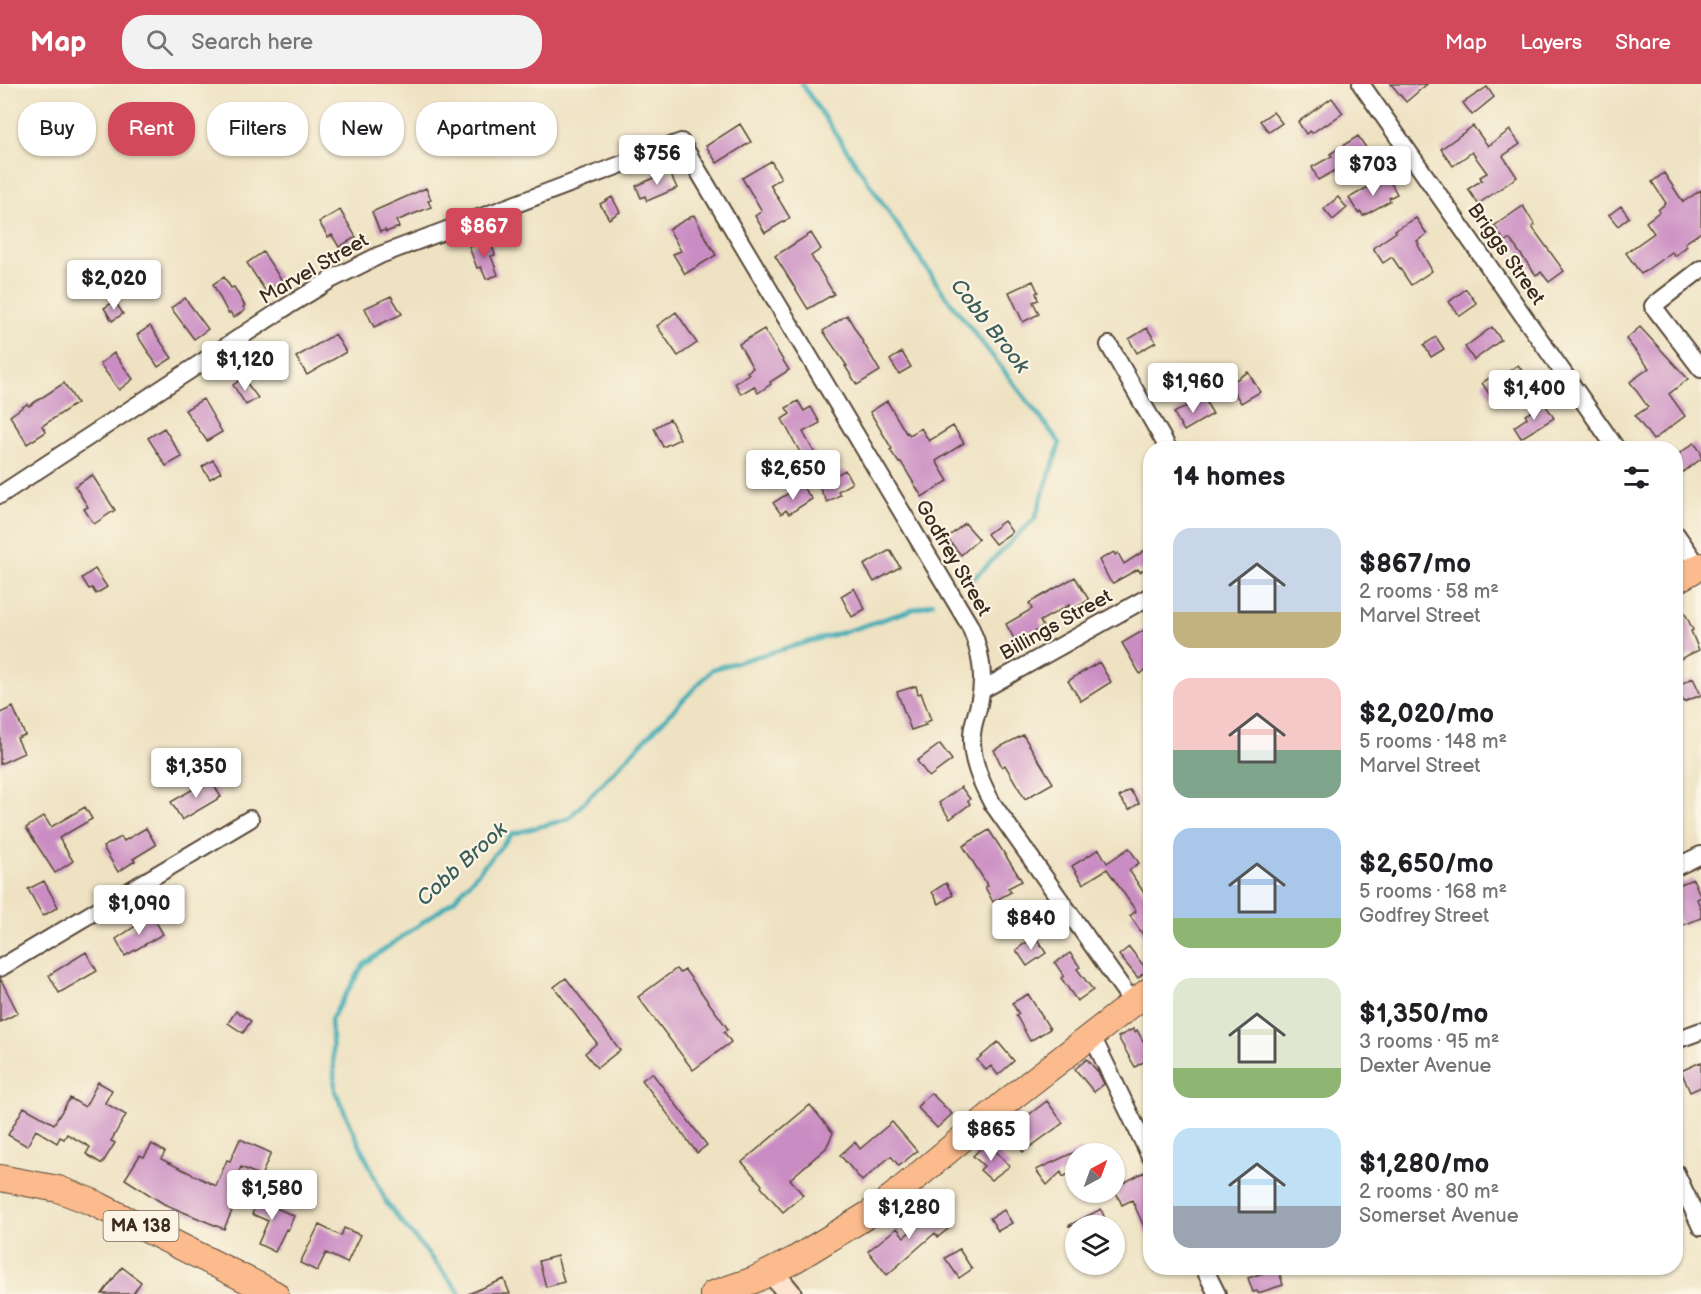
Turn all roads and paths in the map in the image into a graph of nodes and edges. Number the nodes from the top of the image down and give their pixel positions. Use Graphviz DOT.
graph roads {
  1 [pos="1361,84"];
  2 [pos="681,142"];
  3 [pos="1701,269"];
  4 [pos="1109,345"];
  5 [pos="1701,369"];
  6 [pos="1164,441"];
  7 [pos="1611,441"];
  8 [pos="0,495"];
  9 [pos="1683,544"];
  10 [pos="1700,567"];
  11 [pos="1683,576"];
  12 [pos="1143,600"];
  13 [pos="982,690"];
  14 [pos="250,819"];
  15 [pos="1701,855"];
  16 [pos="1683,864"];
  17 [pos="0,968"];
  18 [pos="1142,997"];
  19 [pos="1701,1031"];
  20 [pos="1092,1036"];
  21 [pos="1683,1037"];
  22 [pos="1143,1142"];
  23 [pos="0,1178"];
  24 [pos="1683,1188"];
  25 [pos="1701,1227"];
  26 [pos="772,1272"];
  27 [pos="1208,1275"];
  28 [pos="275,1294"];
  29 [pos="713,1294"];
  30 [pos="790,1294"];
  31 [pos="1217,1294"];
  1 -- 7 [label="street, Briggs Street"];
  2 -- 8 [label="street, Marvel Street"];
  2 -- 13 [label="street, Godfrey Street"];
  3 -- 5 [label="street"];
  4 -- 6 [label="street"];
  9 -- 10 [label="street"];
  10 -- 11 [label="main road"];
  12 -- 13 [label="street, Billings Street"];
  13 -- 18 [label="street, Godfrey Street"];
  14 -- 17 [label="street"];
  15 -- 16 [label="street"];
  18 -- 20 [label="main road"];
  19 -- 21 [label="street"];
  20 -- 22 [label="street"];
  20 -- 26 [label="main road"];
  23 -- 28 [label="main road, MA 138"];
  24 -- 25 [label="street"];
  26 -- 29 [label="main road"];
  26 -- 30 [label="street"];
  27 -- 31 [label="street"];
}
